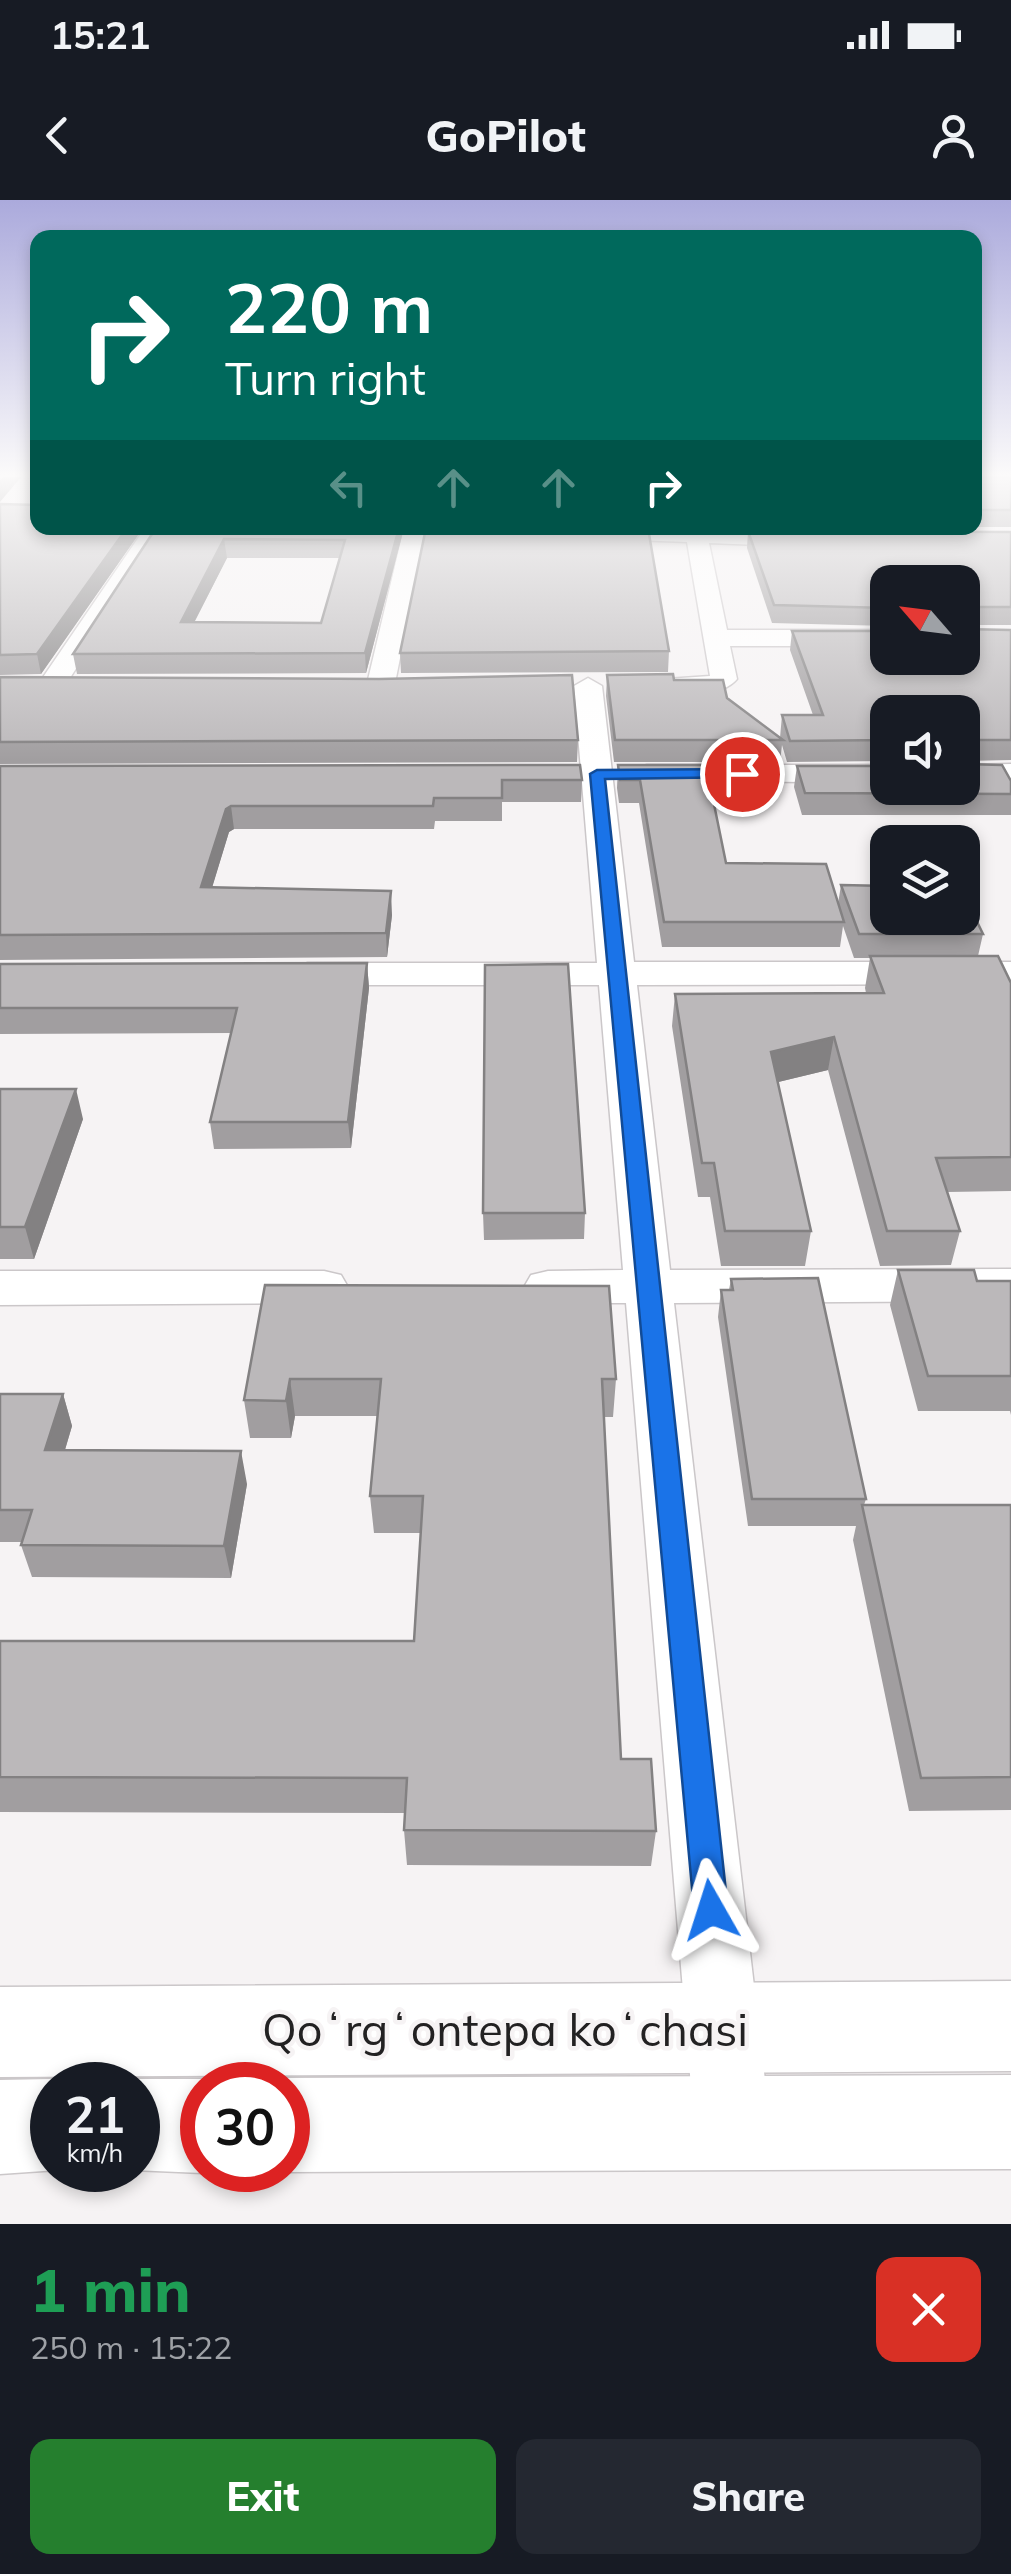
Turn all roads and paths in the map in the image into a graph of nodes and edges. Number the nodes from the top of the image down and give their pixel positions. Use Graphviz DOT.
graph roads {
  1 [pos="126,571"];
  2 [pos="405,571"];
  3 [pos="705,571"];
  4 [pos="718,638"];
  5 [pos="870,638"];
  6 [pos="17,686"];
  7 [pos="51,686"];
  8 [pos="90,686"];
  9 [pos="588,686"];
  10 [pos="643,686"];
  11 [pos="380,688"];
  12 [pos="577,774"];
  13 [pos="870,774"];
  14 [pos="980,774"];
  15 [pos="1011,774"];
  16 [pos="1011,972"];
  17 [pos="278,974"];
  18 [pos="617,974"];
  19 [pos="1011,1285"];
  20 [pos="648,1286"];
  21 [pos="373,1287"];
  22 [pos="510,1287"];
  23 [pos="0,1288"];
  24 [pos="1011,2026"];
  25 [pos="723,2028"];
  26 [pos="0,2032"];
  27 [pos="1011,2122"];
  28 [pos="732,2123"];
  29 [pos="310,2125"];
  30 [pos="30,2126"];
  31 [pos="0,2127"];
  1 -- 7 [label="street"];
  2 -- 11 [label="street"];
  3 -- 4 [label="street"];
  4 -- 5 [label="street"];
  4 -- 10 [label="street"];
  6 -- 7 [label="street"];
  7 -- 8 [label="street"];
  9 -- 12 [label="street"];
  12 -- 13 [label="street"];
  12 -- 18 [label="street"];
  14 -- 15 [label="street"];
  16 -- 18 [label="street"];
  17 -- 18 [label="street"];
  18 -- 20 [label="street"];
  19 -- 20 [label="street"];
  20 -- 22 [label="street"];
  20 -- 25 [label="street"];
  21 -- 23 [label="street"];
  24 -- 25 [label="main road, Qoʻrgʻontepa koʻchasi"];
  25 -- 26 [label="main road, Qoʻrgʻontepa koʻchasi"];
  25 -- 28 [label="street"];
  27 -- 28 [label="main road"];
  28 -- 29 [label="main road"];
  30 -- 31 [label="main road"];
}
